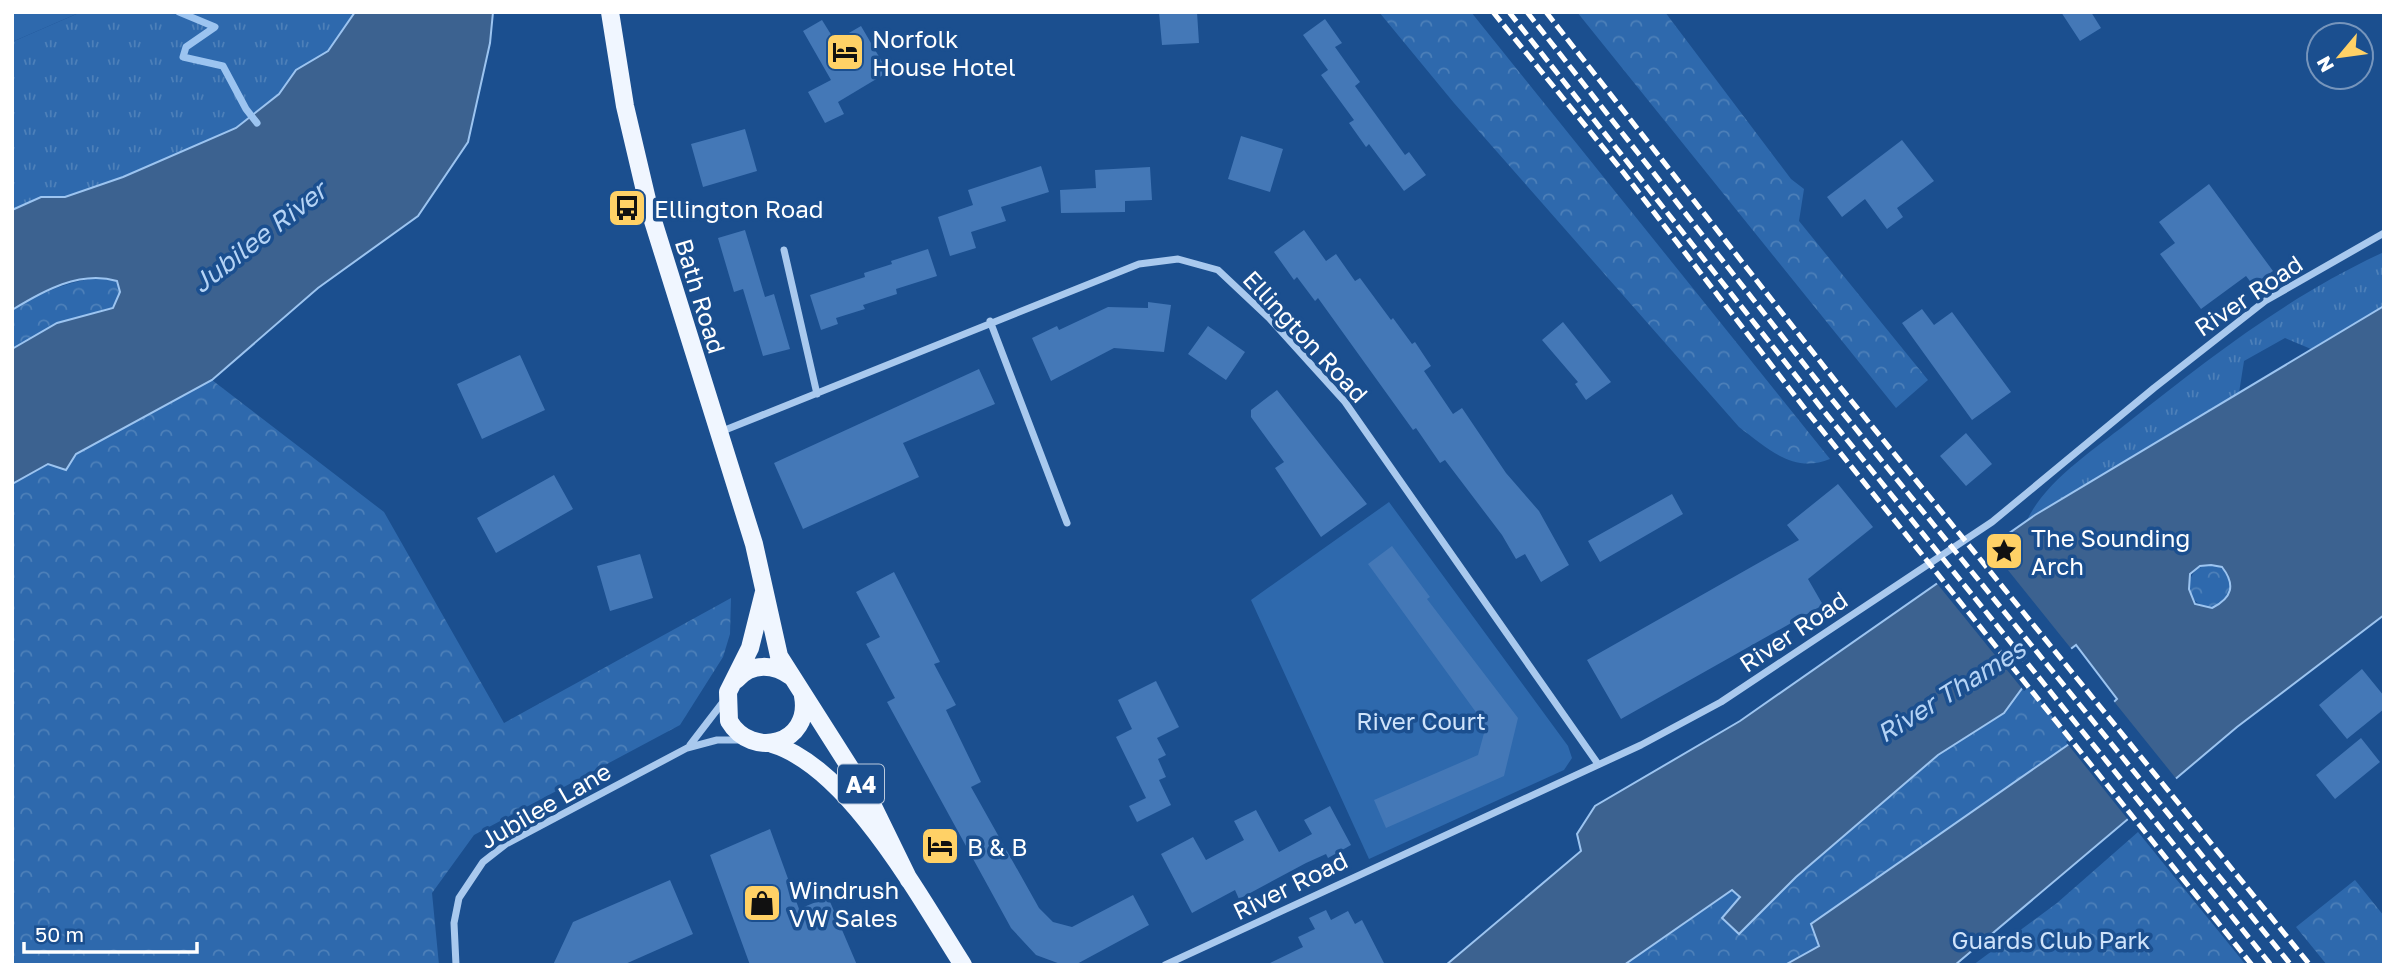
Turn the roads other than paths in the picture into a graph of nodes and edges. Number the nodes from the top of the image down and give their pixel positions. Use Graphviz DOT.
graph roads {
  1 [pos="610,12"];
  2 [pos="2384,233"];
  3 [pos="784,250"];
  4 [pos="990,321"];
  5 [pos="817,394"];
  6 [pos="718,432"];
  7 [pos="1067,523"];
  8 [pos="764,589"];
  9 [pos="792,677"];
  10 [pos="731,687"];
  11 [pos="803,694"];
  12 [pos="749,741"];
  13 [pos="772,744"];
  14 [pos="687,748"];
  15 [pos="1598,764"];
  16 [pos="909,880"];
  17 [pos="456,965"];
  18 [pos="962,965"];
  19 [pos="1165,965"];
  1 -- 6 [label="main road, Bath Road / A4"];
  2 -- 15 [label="street, River Road"];
  3 -- 5 [label="street"];
  4 -- 5 [label="street, Ellington Road"];
  4 -- 7 [label="street"];
  4 -- 15 [label="street, Ellington Road"];
  5 -- 6 [label="street, Ellington Road"];
  6 -- 8 [label="main road, Bath Road / A4"];
  8 -- 9 [label="main road, Bath Road / A4"];
  8 -- 10 [label="main road, Bath Road / A4"];
  9 -- 10 [label="main road"];
  9 -- 11 [label="main road, Bath Road / A4"];
  10 -- 12 [label="main road"];
  10 -- 14 [label="street, Jubilee Lane"];
  11 -- 13 [label="main road"];
  11 -- 16 [label="main road, Bath Road / A4"];
  12 -- 13 [label="main road, Bath Road / A4"];
  12 -- 14 [label="street, Jubilee Lane"];
  13 -- 16 [label="main road, Bath Road / A4"];
  14 -- 17 [label="street, Jubilee Lane"];
  15 -- 19 [label="street, River Road"];
  16 -- 18 [label="main road, Bath Road / A4"];
}
